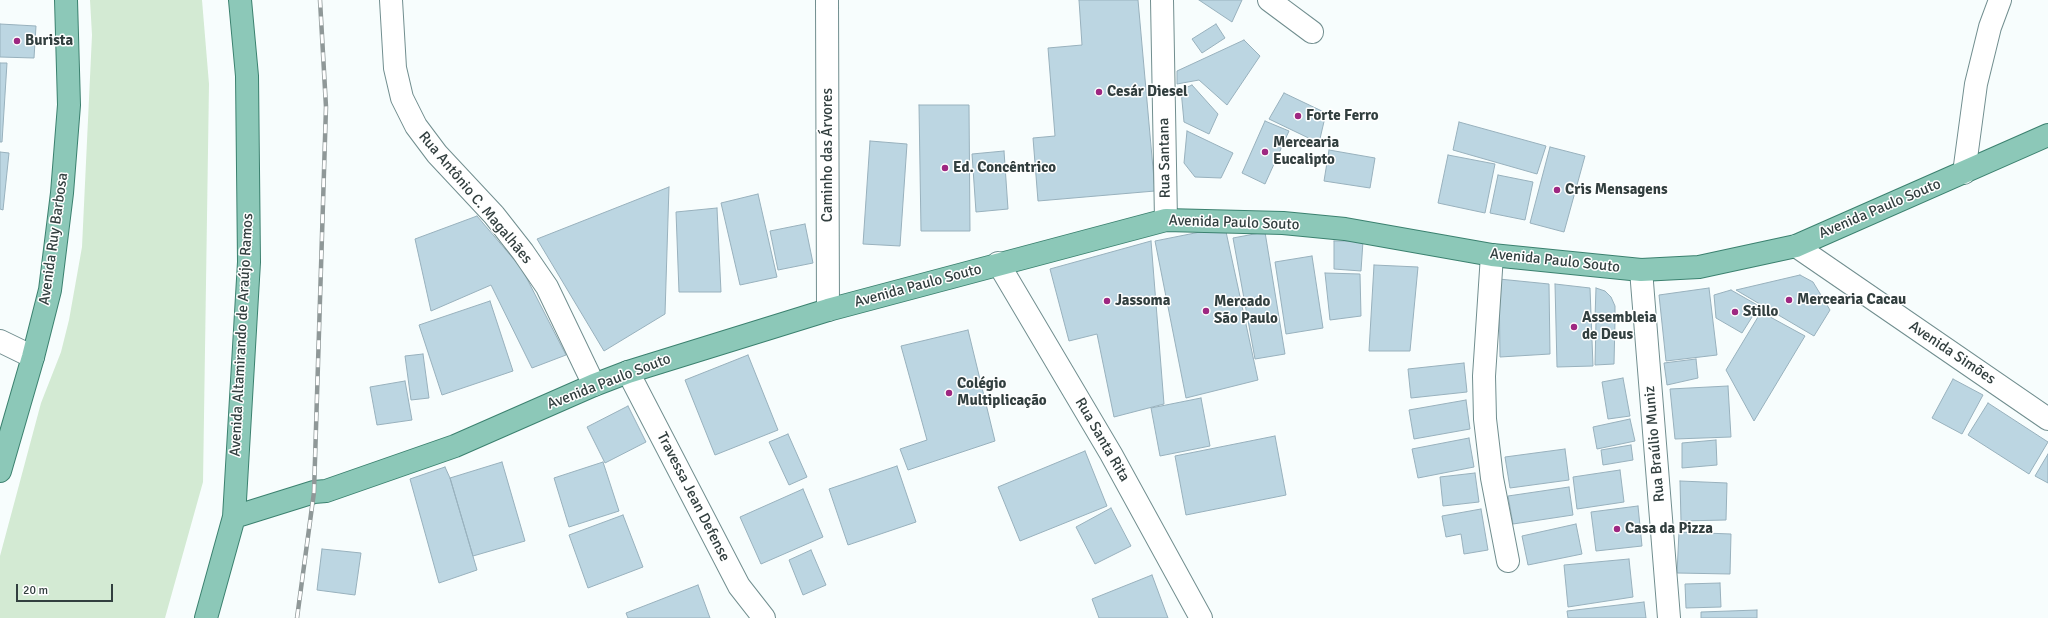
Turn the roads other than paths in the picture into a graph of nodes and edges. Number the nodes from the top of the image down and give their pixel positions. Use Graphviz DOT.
graph roads {
  1 [pos="66,0"];
  2 [pos="240,0"];
  3 [pos="391,0"];
  4 [pos="827,0"];
  5 [pos="1162,0"];
  6 [pos="1269,0"];
  7 [pos="2000,0"];
  8 [pos="1312,32"];
  9 [pos="2048,135"];
  10 [pos="1964,173"];
  11 [pos="1166,220"];
  12 [pos="1796,246"];
  13 [pos="1492,254"];
  14 [pos="998,264"];
  15 [pos="1641,270"];
  16 [pos="828,310"];
  17 [pos="0,341"];
  18 [pos="33,357"];
  19 [pos="628,372"];
  20 [pos="594,385"];
  21 [pos="2048,419"];
  22 [pos="0,472"];
  23 [pos="234,517"];
  24 [pos="1508,561"];
  25 [pos="206,618"];
  26 [pos="764,618"];
  27 [pos="1201,618"];
  28 [pos="1669,618"];
  1 -- 18 [label="main road, Avenida Ruy Barbosa"];
  2 -- 23 [label="main road, Avenida Altamirando de Araújo Ramos"];
  3 -- 20 [label="street, Rua Antônio C. Magalhães"];
  4 -- 16 [label="street, Caminho das Árvores"];
  5 -- 11 [label="street, Rua Santana"];
  6 -- 8 [label="street"];
  7 -- 10 [label="street"];
  9 -- 10 [label="main road, Avenida Paulo Souto"];
  10 -- 12 [label="main road, Avenida Paulo Souto"];
  11 -- 13 [label="main road, Avenida Paulo Souto"];
  11 -- 14 [label="main road, Avenida Paulo Souto"];
  12 -- 15 [label="main road, Avenida Paulo Souto"];
  12 -- 21 [label="street, Avenida Simões"];
  13 -- 15 [label="main road, Avenida Paulo Souto"];
  13 -- 24 [label="street"];
  14 -- 16 [label="main road, Avenida Paulo Souto"];
  14 -- 27 [label="street, Rua Santa Rita"];
  15 -- 28 [label="street, Rua Braúlio Muniz"];
  16 -- 19 [label="main road, Avenida Paulo Souto"];
  17 -- 18 [label="street"];
  18 -- 22 [label="main road, Avenida Ruy Barbosa"];
  19 -- 20 [label="main road, Avenida Paulo Souto"];
  19 -- 26 [label="street, Travessa Jean Defense"];
  20 -- 23 [label="main road, Avenida Paulo Souto"];
  23 -- 25 [label="main road, Avenida Altamirando de Araújo Ramos"];
}
